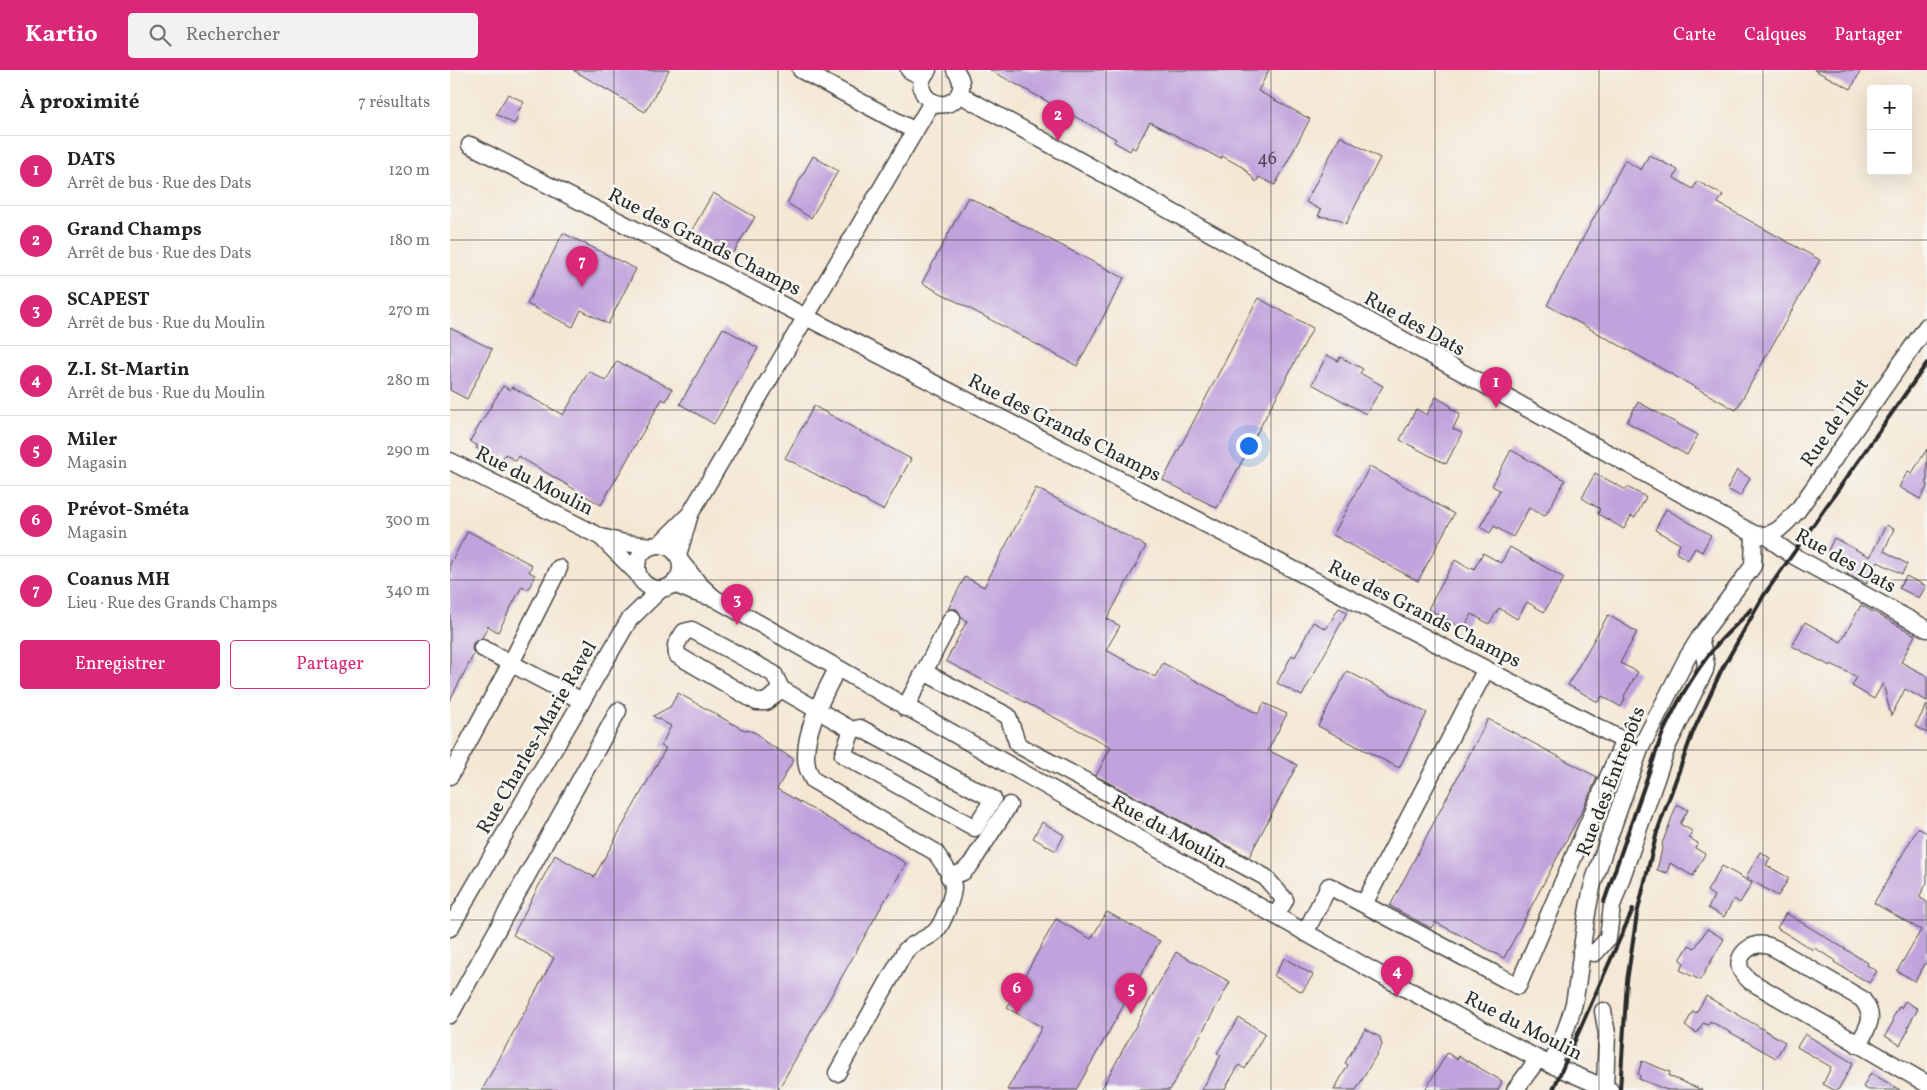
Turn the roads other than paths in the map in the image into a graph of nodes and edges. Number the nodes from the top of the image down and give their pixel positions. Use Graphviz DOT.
graph roads {
  1 [pos="801,70"];
  2 [pos="955,70"];
  3 [pos="920,72"];
  4 [pos="958,94"];
  5 [pos="932,102"];
  6 [pos="915,131"];
  7 [pos="470,145"];
  8 [pos="806,316"];
  9 [pos="1927,326"];
  10 [pos="450,461"];
  11 [pos="690,514"];
  12 [pos="1761,534"];
  13 [pos="601,537"];
  14 [pos="656,545"];
  15 [pos="679,558"];
  16 [pos="559,568"];
  17 [pos="640,577"];
  18 [pos="667,586"];
  19 [pos="714,598"];
  20 [pos="952,618"];
  21 [pos="629,620"];
  22 [pos="1927,629"];
  23 [pos="1700,636"];
  24 [pos="482,648"];
  25 [pos="511,663"];
  26 [pos="1486,668"];
  27 [pos="837,669"];
  28 [pos="924,672"];
  29 [pos="781,689"];
  30 [pos="582,701"];
  31 [pos="905,708"];
  32 [pos="817,710"];
  33 [pos="618,711"];
  34 [pos="852,730"];
  35 [pos="1624,740"];
  36 [pos="1640,748"];
  37 [pos="450,776"];
  38 [pos="1009,805"];
  39 [pos="949,877"];
  40 [pos="1364,904"];
  41 [pos="1276,916"];
  42 [pos="452,920"];
  43 [pos="1304,933"];
  44 [pos="1581,951"];
  45 [pos="1603,1011"];
  46 [pos="450,1015"];
  47 [pos="1858,1045"];
  48 [pos="1545,1062"];
  49 [pos="837,1073"];
  50 [pos="1927,1084"];
  51 [pos="1593,1087"];
  52 [pos="1515,1090"];
  1 -- 6 [label="street"];
  2 -- 4 [label="street"];
  3 -- 5 [label="street"];
  4 -- 5 [label="street"];
  4 -- 12 [label="street, Rue des Dats"];
  5 -- 6 [label="street"];
  6 -- 8 [label="street"];
  7 -- 8 [label="street, Rue des Grands Champs"];
  8 -- 11 [label="street"];
  8 -- 26 [label="street, Rue des Grands Champs"];
  9 -- 12 [label="street, Rue de l'Ilet"];
  10 -- 13 [label="street, Rue du Moulin"];
  11 -- 14 [label="street"];
  11 -- 15 [label="street"];
  12 -- 22 [label="street, Rue des Dats"];
  12 -- 23 [label="street, Rue des Entrepôts"];
  13 -- 14 [label="street, Rue du Moulin"];
  13 -- 17 [label="street, Rue du Moulin"];
  14 -- 15 [label="street"];
  14 -- 17 [label="street"];
  15 -- 18 [label="street"];
  15 -- 19 [label="street, Rue du Moulin"];
  16 -- 25 [label="street"];
  17 -- 18 [label="street"];
  17 -- 21 [label="street, Rue Charles-Marie Ravel"];
  18 -- 19 [label="street, Rue du Moulin"];
  18 -- 21 [label="street, Rue Charles-Marie Ravel"];
  19 -- 27 [label="street, Rue du Moulin"];
  20 -- 28 [label="street"];
  21 -- 30 [label="street, Rue Charles-Marie Ravel"];
  23 -- 36 [label="street, Rue des Entrepôts"];
  23 -- 44 [label="street"];
  24 -- 25 [label="street"];
  25 -- 30 [label="street"];
  25 -- 37 [label="street"];
  26 -- 35 [label="street, Rue des Grands Champs"];
  26 -- 40 [label="street"];
  27 -- 31 [label="street, Rue du Moulin"];
  27 -- 32 [label="street"];
  28 -- 31 [label="street"];
  28 -- 41 [label="street"];
  29 -- 29 [label="street"];
  29 -- 32 [label="street"];
  30 -- 42 [label="street, Rue Charles-Marie Ravel"];
  31 -- 41 [label="street, Rue du Moulin"];
  32 -- 34 [label="street"];
  32 -- 39 [label="street"];
  33 -- 46 [label="street"];
  34 -- 34 [label="street"];
  35 -- 36 [label="street, Rue des Grands Champs"];
  35 -- 40 [label="street"];
  36 -- 44 [label="street, Rue des Entrepôts"];
  38 -- 39 [label="street"];
  39 -- 49 [label="street"];
  40 -- 43 [label="street"];
  41 -- 43 [label="street, Rue du Moulin"];
  43 -- 48 [label="street, Rue du Moulin"];
  44 -- 48 [label="street, Rue des Entrepôts"];
  45 -- 51 [label="street"];
  47 -- 47 [label="street"];
  47 -- 50 [label="street"];
  48 -- 51 [label="street, Rue du Moulin"];
  48 -- 52 [label="street, Rue des Entrepôts"];
}
